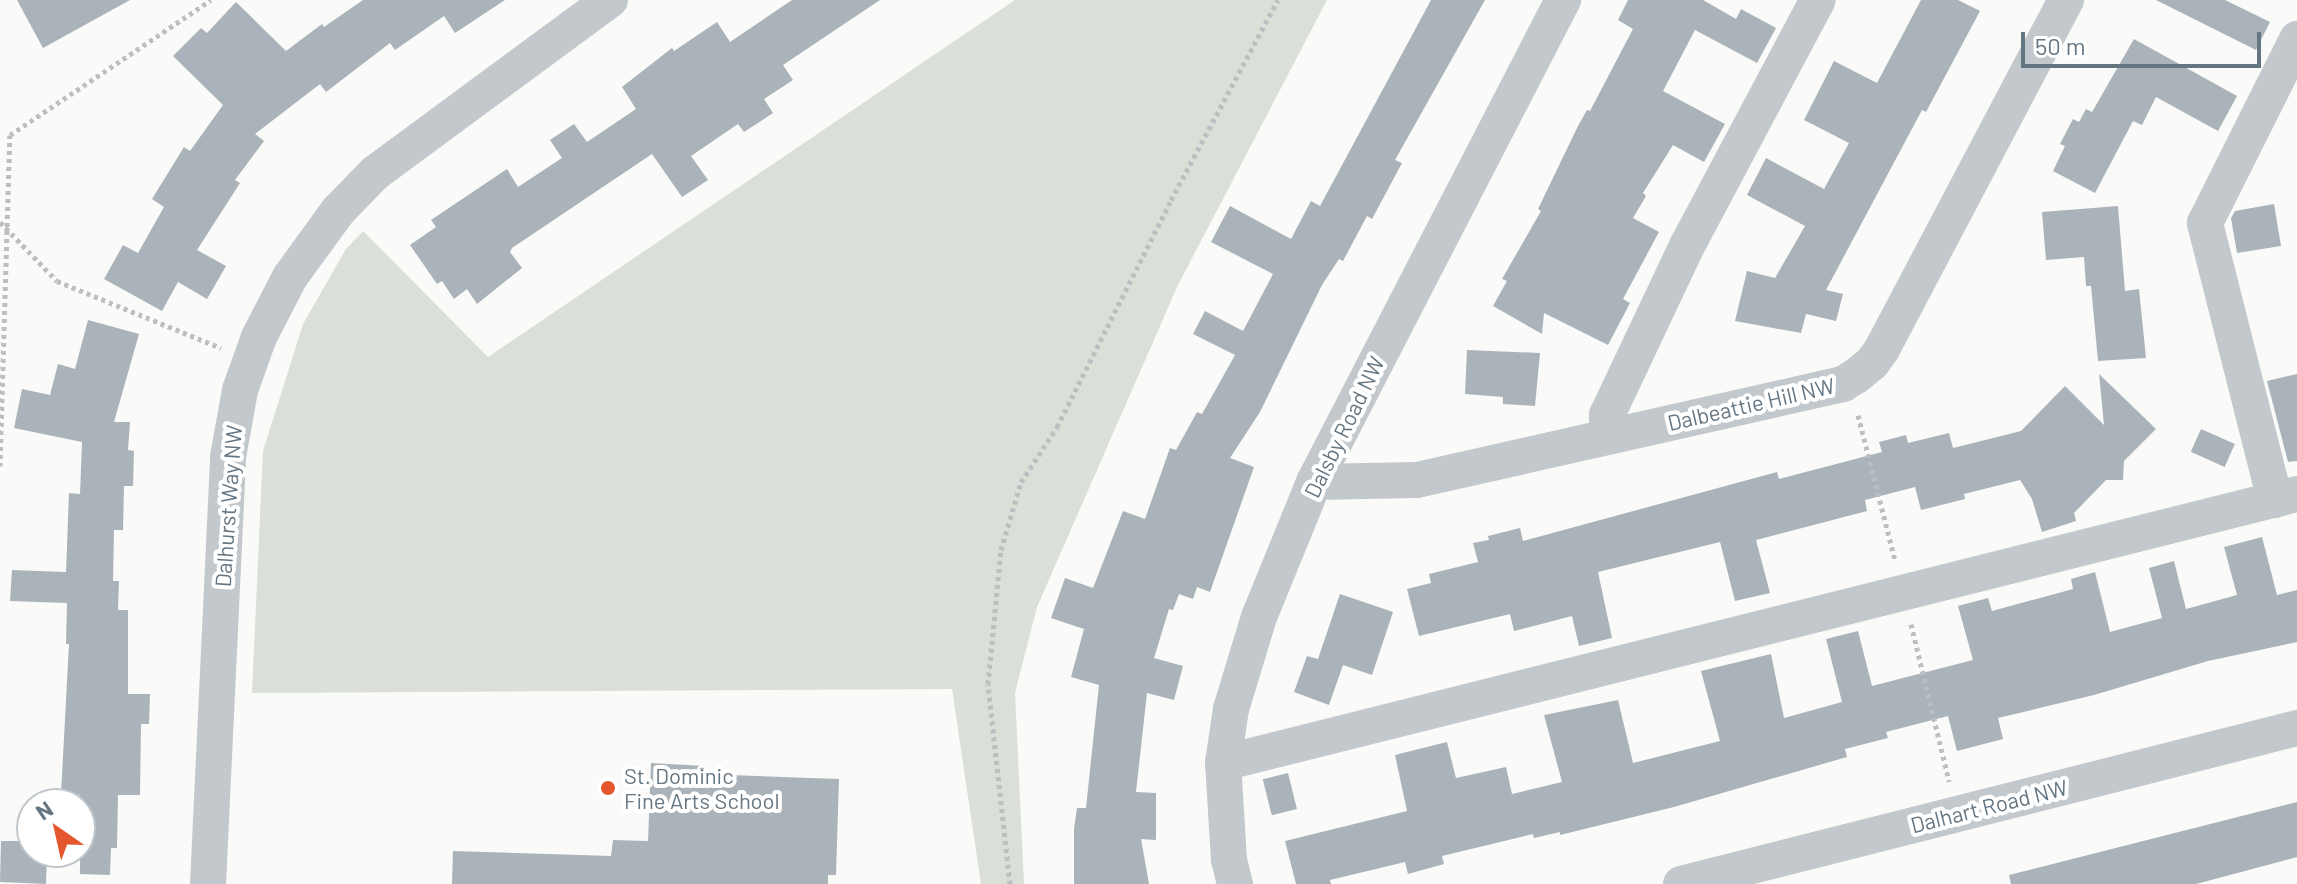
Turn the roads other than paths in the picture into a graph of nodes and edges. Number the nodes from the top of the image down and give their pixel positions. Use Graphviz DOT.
graph roads {
  1 [pos="1563,0"];
  2 [pos="1818,0"];
  3 [pos="2066,0"];
  4 [pos="586,6"];
  5 [pos="2297,39"];
  6 [pos="1608,437"];
  7 [pos="1314,482"];
  8 [pos="2286,497"];
  9 [pos="2297,728"];
  10 [pos="1223,763"];
  11 [pos="208,884"];
  12 [pos="1235,884"];
  13 [pos="1681,884"];
  1 -- 7 [label="street, Dalsby Road NW"];
  2 -- 6 [label="street"];
  3 -- 6 [label="street, Dalbeattie Hill NW"];
  4 -- 11 [label="street, Dalhurst Way NW"];
  5 -- 8 [label="street"];
  6 -- 7 [label="street, Dalbeattie Hill NW"];
  7 -- 10 [label="street, Dalsby Road NW"];
  8 -- 10 [label="street"];
  9 -- 13 [label="street, Dalhart Road NW"];
  10 -- 12 [label="street, Dalsby Road NW"];
}
